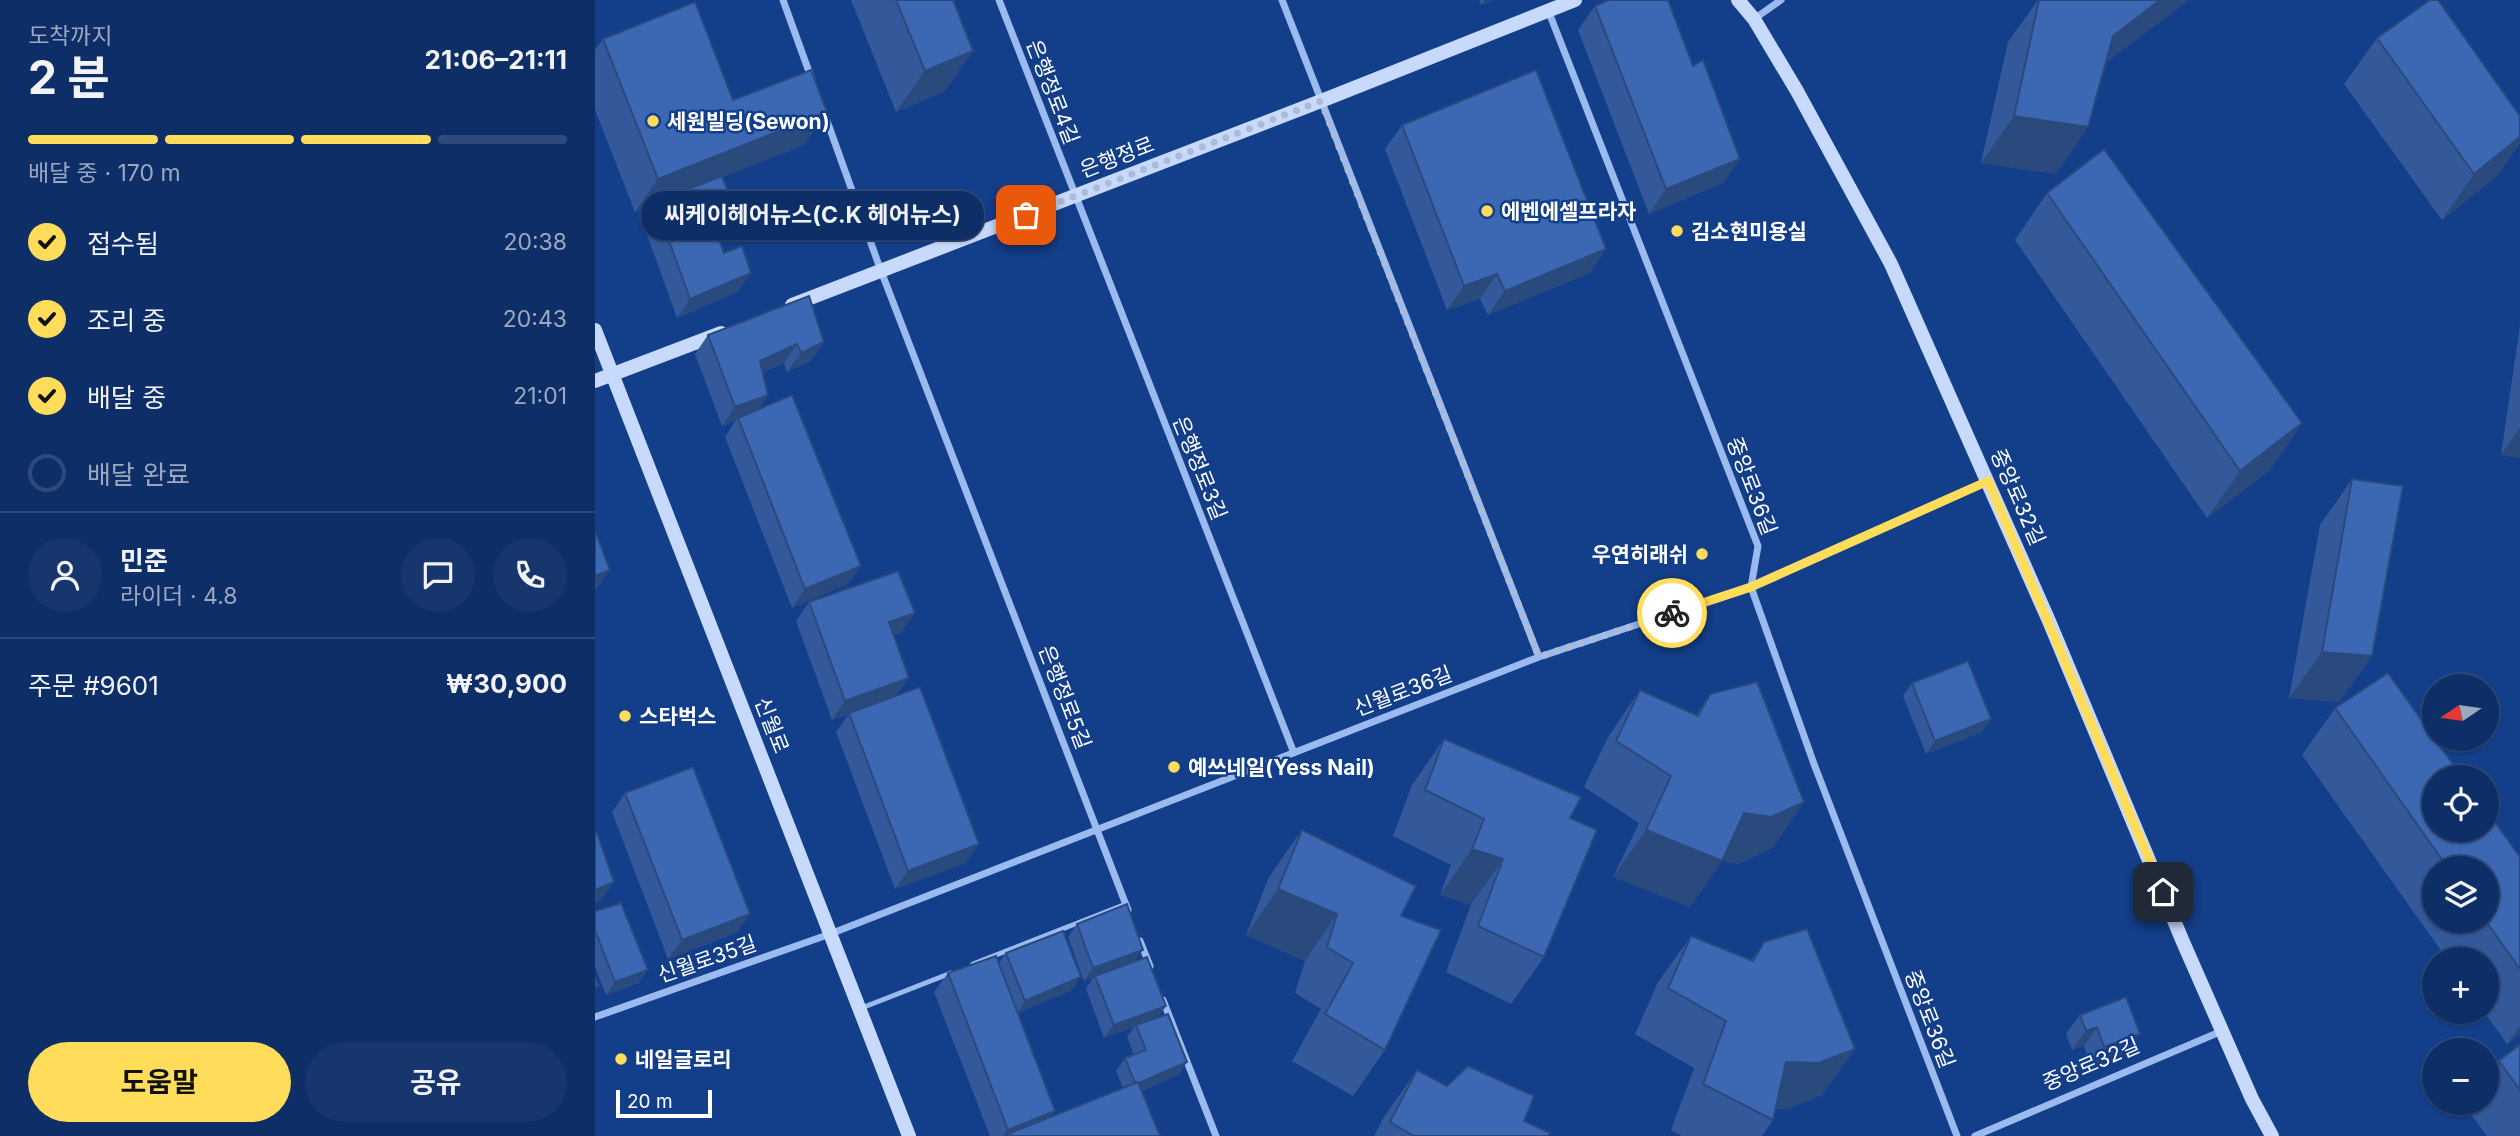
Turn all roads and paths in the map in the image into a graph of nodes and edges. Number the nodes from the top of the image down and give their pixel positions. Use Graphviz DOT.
graph roads {
  1 [pos="783,0"];
  2 [pos="999,0"];
  3 [pos="1282,0"];
  4 [pos="1576,0"];
  5 [pos="1738,0"];
  6 [pos="1781,0"];
  7 [pos="1548,10"];
  8 [pos="1754,19"];
  9 [pos="816,90"];
  10 [pos="1321,101"];
  11 [pos="820,103"];
  12 [pos="1075,196"];
  13 [pos="881,271"];
  14 [pos="779,311"];
  15 [pos="740,325"];
  16 [pos="595,330"];
  17 [pos="612,374"];
  18 [pos="595,381"];
  19 [pos="1988,481"];
  20 [pos="1751,587"];
  21 [pos="1539,657"];
  22 [pos="1294,753"];
  23 [pos="1097,831"];
  24 [pos="1126,904"];
  25 [pos="1130,915"];
  26 [pos="830,934"];
  27 [pos="1138,936"];
  28 [pos="965,967"];
  29 [pos="1152,971"];
  30 [pos="953,972"];
  31 [pos="1161,996"];
  32 [pos="859,1009"];
  33 [pos="595,1017"];
  34 [pos="2224,1030"];
  35 [pos="909,1136"];
  36 [pos="1216,1136"];
  37 [pos="1957,1136"];
  38 [pos="1975,1136"];
  39 [pos="2272,1136"];
  1 -- 9 [label="street"];
  2 -- 12 [label="street, 은행정로4길"];
  3 -- 10 [label="street"];
  4 -- 7 [label="street, 은행정로"];
  5 -- 8 [label="street, 중앙로32길"];
  6 -- 8 [label="street"];
  7 -- 10 [label="street, 은행정로"];
  7 -- 20 [label="street, 중앙로36길"];
  8 -- 19 [label="street, 중앙로32길"];
  10 -- 12 [label="street, 은행정로"];
  10 -- 21 [label="street"];
  11 -- 13 [label="street, 은행정로5길"];
  12 -- 13 [label="street, 은행정로"];
  12 -- 22 [label="street, 은행정로3길"];
  13 -- 14 [label="street, 은행정로"];
  13 -- 23 [label="street, 은행정로5길"];
  15 -- 17 [label="street"];
  16 -- 17 [label="street, 신월로"];
  17 -- 18 [label="street"];
  17 -- 26 [label="street, 신월로"];
  19 -- 20 [label="street, 신월로36길"];
  19 -- 34 [label="street, 중앙로32길"];
  20 -- 21 [label="street, 신월로36길"];
  20 -- 37 [label="street, 중앙로36길"];
  21 -- 22 [label="street, 신월로36길"];
  22 -- 23 [label="street, 신월로36길"];
  23 -- 24 [label="street, 은행정로5길"];
  23 -- 26 [label="street, 신월로36길"];
  24 -- 25 [label="street, 은행정로5길"];
  24 -- 28 [label="lane"];
  26 -- 32 [label="street, 신월로"];
  26 -- 33 [label="street, 신월로35길"];
  27 -- 29 [label="street"];
  30 -- 32 [label="lane"];
  31 -- 36 [label="street"];
  32 -- 35 [label="street, 신월로"];
  34 -- 38 [label="street, 중앙로32길"];
  34 -- 39 [label="street, 중앙로32길"];
}
